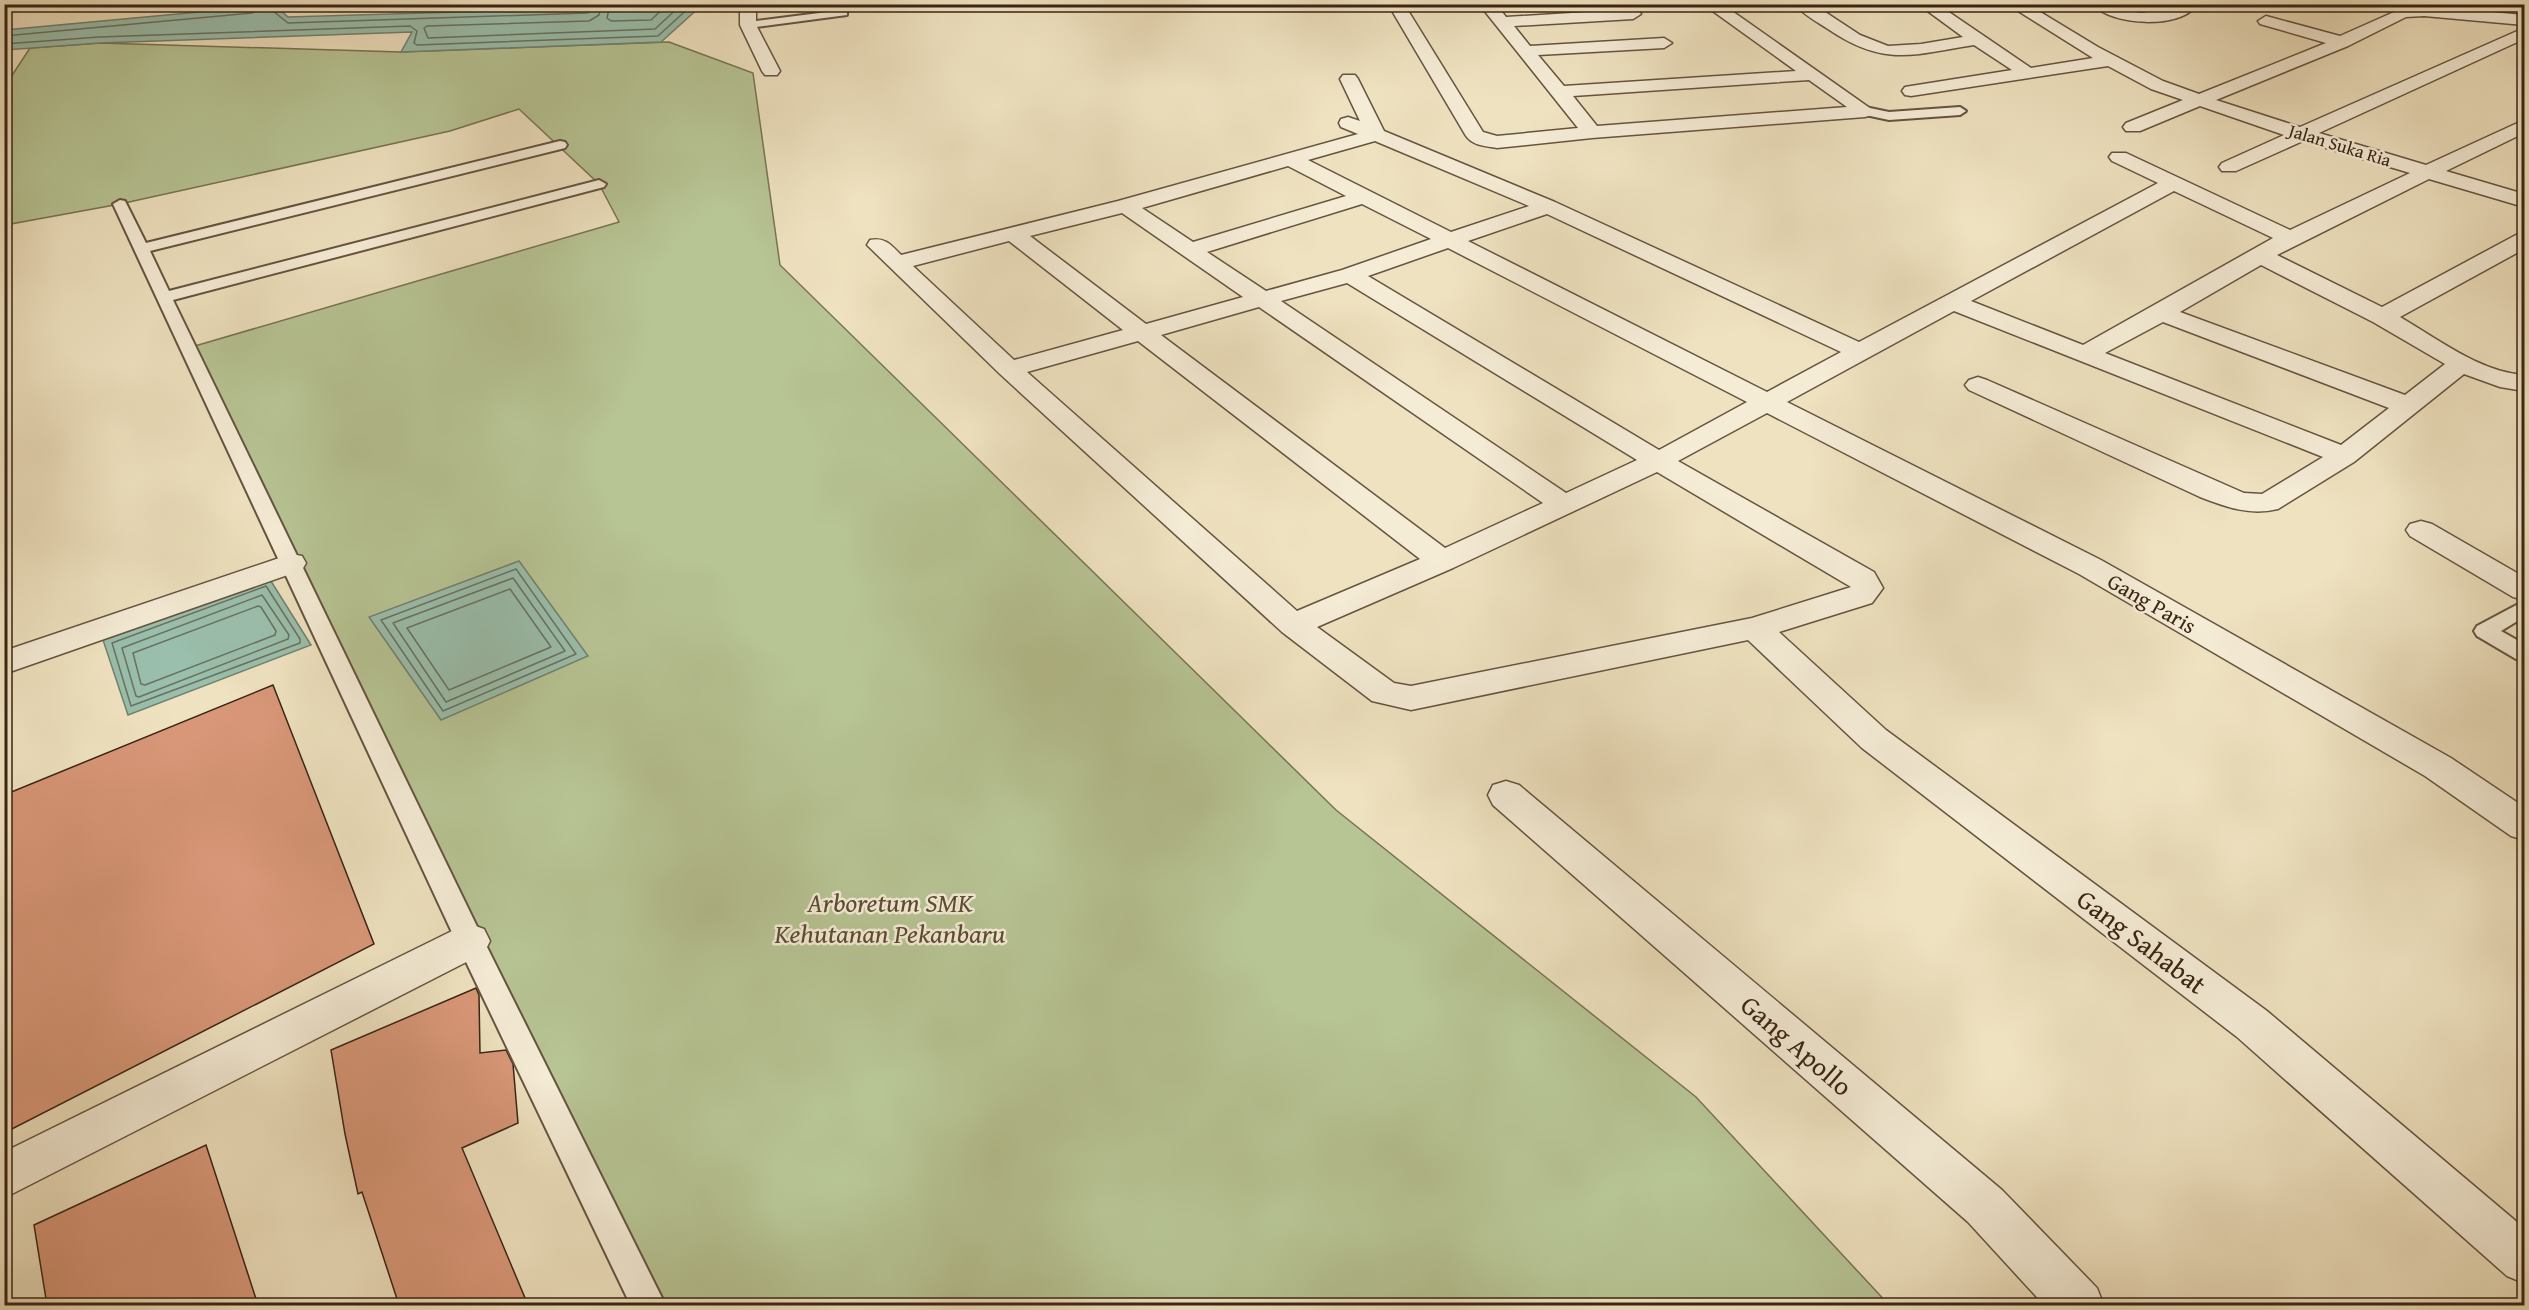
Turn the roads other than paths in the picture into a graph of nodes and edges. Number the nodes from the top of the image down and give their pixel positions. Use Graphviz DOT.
graph roads {
  1 [pos="748,4"];
  2 [pos="1395,4"];
  3 [pos="1487,4"];
  4 [pos="1711,4"];
  5 [pos="1802,4"];
  6 [pos="1926,4"];
  7 [pos="2015,4"];
  8 [pos="2100,4"];
  9 [pos="2186,4"];
  10 [pos="1627,9"];
  11 [pos="843,13"];
  12 [pos="2524,20"];
  13 [pos="2265,21"];
  14 [pos="1502,22"];
  15 [pos="748,25"];
  16 [pos="2524,33"];
  17 [pos="1977,39"];
  18 [pos="2342,42"];
  19 [pos="1664,43"];
  20 [pos="1526,51"];
  21 [pos="1682,56"];
  22 [pos="2111,61"];
  23 [pos="1699,68"];
  24 [pos="771,70"];
  25 [pos="2027,73"];
  26 [pos="1812,75"];
  27 [pos="1349,79"];
  28 [pos="1717,81"];
  29 [pos="1558,92"];
  30 [pos="1911,92"];
  31 [pos="2200,100"];
  32 [pos="1865,111"];
  33 [pos="1960,111"];
  34 [pos="1348,123"];
  35 [pos="2524,126"];
  36 [pos="2133,127"];
  37 [pos="1592,132"];
  38 [pos="2305,134"];
  39 [pos="1376,135"];
  40 [pos="560,146"];
  41 [pos="2119,157"];
  42 [pos="1292,160"];
  43 [pos="2229,167"];
  44 [pos="2427,172"];
  45 [pos="2173,183"];
  46 [pos="598,184"];
  47 [pos="1363,197"];
  48 [pos="2524,201"];
  49 [pos="120,204"];
  50 [pos="1125,206"];
  51 [pos="1548,206"];
  52 [pos="1013,234"];
  53 [pos="2290,238"];
  54 [pos="1450,240"];
  55 [pos="2524,240"];
  56 [pos="141,248"];
  57 [pos="1190,250"];
  58 [pos="2259,255"];
  59 [pos="1350,275"];
  60 [pos="165,297"];
  61 [pos="1262,299"];
  62 [pos="1952,302"];
  63 [pos="2161,313"];
  64 [pos="2382,317"];
  65 [pos="1142,332"];
  66 [pos="1860,352"];
  67 [pos="2083,355"];
  68 [pos="2467,366"];
  69 [pos="1010,369"];
  70 [pos="2524,383"];
  71 [pos="1978,385"];
  72 [pos="1767,401"];
  73 [pos="2406,405"];
  74 [pos="2344,456"];
  75 [pos="1658,461"];
  76 [pos="1564,504"];
  77 [pos="2421,530"];
  78 [pos="1442,561"];
  79 [pos="291,563"];
  80 [pos="2524,590"];
  81 [pos="2524,608"];
  82 [pos="1293,624"];
  83 [pos="1755,628"];
  84 [pos="2524,654"];
  85 [pos="4,663"];
  86 [pos="1506,795"];
  87 [pos="2524,826"];
  88 [pos="470,941"];
  89 [pos="4,1176"];
  90 [pos="2524,1259"];
  91 [pos="649,1305"];
  92 [pos="2079,1305"];
  1 -- 15 [label="street"];
  2 -- 37 [label="street"];
  3 -- 14 [label="street"];
  4 -- 26 [label="street"];
  5 -- 17 [label="street"];
  6 -- 17 [label="street"];
  7 -- 22 [label="street"];
  8 -- 9 [label="street"];
  10 -- 14 [label="street"];
  10 -- 19 [label="street"];
  11 -- 15 [label="lane"];
  12 -- 18 [label="street"];
  13 -- 18 [label="street"];
  14 -- 20 [label="street"];
  15 -- 24 [label="street"];
  16 -- 38 [label="street"];
  17 -- 25 [label="street"];
  18 -- 31 [label="street"];
  19 -- 20 [label="street"];
  19 -- 21 [label="street"];
  20 -- 29 [label="street"];
  22 -- 25 [label="street"];
  22 -- 31 [label="street, Jalan Suka Ria"];
  23 -- 28 [label="street"];
  25 -- 30 [label="street"];
  26 -- 28 [label="street"];
  26 -- 32 [label="street"];
  27 -- 39 [label="street"];
  28 -- 29 [label="street"];
  29 -- 37 [label="street"];
  31 -- 36 [label="street"];
  31 -- 38 [label="street, Jalan Suka Ria"];
  32 -- 33 [label="lane"];
  32 -- 37 [label="street"];
  34 -- 39 [label="street"];
  35 -- 44 [label="street"];
  38 -- 43 [label="street"];
  38 -- 44 [label="street, Jalan Suka Ria"];
  39 -- 42 [label="street"];
  39 -- 51 [label="street"];
  40 -- 56 [label="lane"];
  41 -- 45 [label="street"];
  42 -- 47 [label="street, Gang Paris"];
  42 -- 50 [label="street"];
  44 -- 48 [label="street, Jalan Suka Ria"];
  44 -- 53 [label="street"];
  45 -- 53 [label="street"];
  45 -- 62 [label="street"];
  46 -- 60 [label="lane"];
  47 -- 54 [label="street, Gang Paris"];
  47 -- 57 [label="street"];
  49 -- 56 [label="lane"];
  50 -- 52 [label="street"];
  50 -- 57 [label="street"];
  51 -- 54 [label="street"];
  51 -- 66 [label="street"];
  52 -- 65 [label="street"];
  52 -- 69 [label="street"];
  53 -- 58 [label="street"];
  54 -- 59 [label="street"];
  54 -- 72 [label="street, Gang Paris"];
  55 -- 64 [label="street"];
  56 -- 60 [label="lane"];
  57 -- 61 [label="street"];
  58 -- 63 [label="street"];
  58 -- 64 [label="street"];
  59 -- 61 [label="street"];
  59 -- 75 [label="street"];
  60 -- 79 [label="lane"];
  61 -- 65 [label="street"];
  61 -- 76 [label="street"];
  62 -- 66 [label="street"];
  62 -- 67 [label="street"];
  63 -- 67 [label="street"];
  63 -- 73 [label="street"];
  64 -- 68 [label="street"];
  65 -- 69 [label="street"];
  65 -- 78 [label="street"];
  66 -- 72 [label="street"];
  67 -- 74 [label="street"];
  68 -- 70 [label="street"];
  68 -- 73 [label="street"];
  69 -- 82 [label="street"];
  71 -- 74 [label="street"];
  72 -- 75 [label="street"];
  72 -- 87 [label="street, Gang Paris"];
  73 -- 74 [label="street"];
  75 -- 76 [label="street"];
  75 -- 83 [label="street"];
  76 -- 78 [label="street"];
  77 -- 80 [label="street"];
  78 -- 82 [label="street"];
  79 -- 85 [label="street"];
  79 -- 88 [label="lane"];
  81 -- 84 [label="lane"];
  82 -- 83 [label="street"];
  83 -- 90 [label="street, Gang Sahabat"];
  86 -- 92 [label="street, Gang Apollo"];
  88 -- 89 [label="street"];
  88 -- 91 [label="lane"];
}
